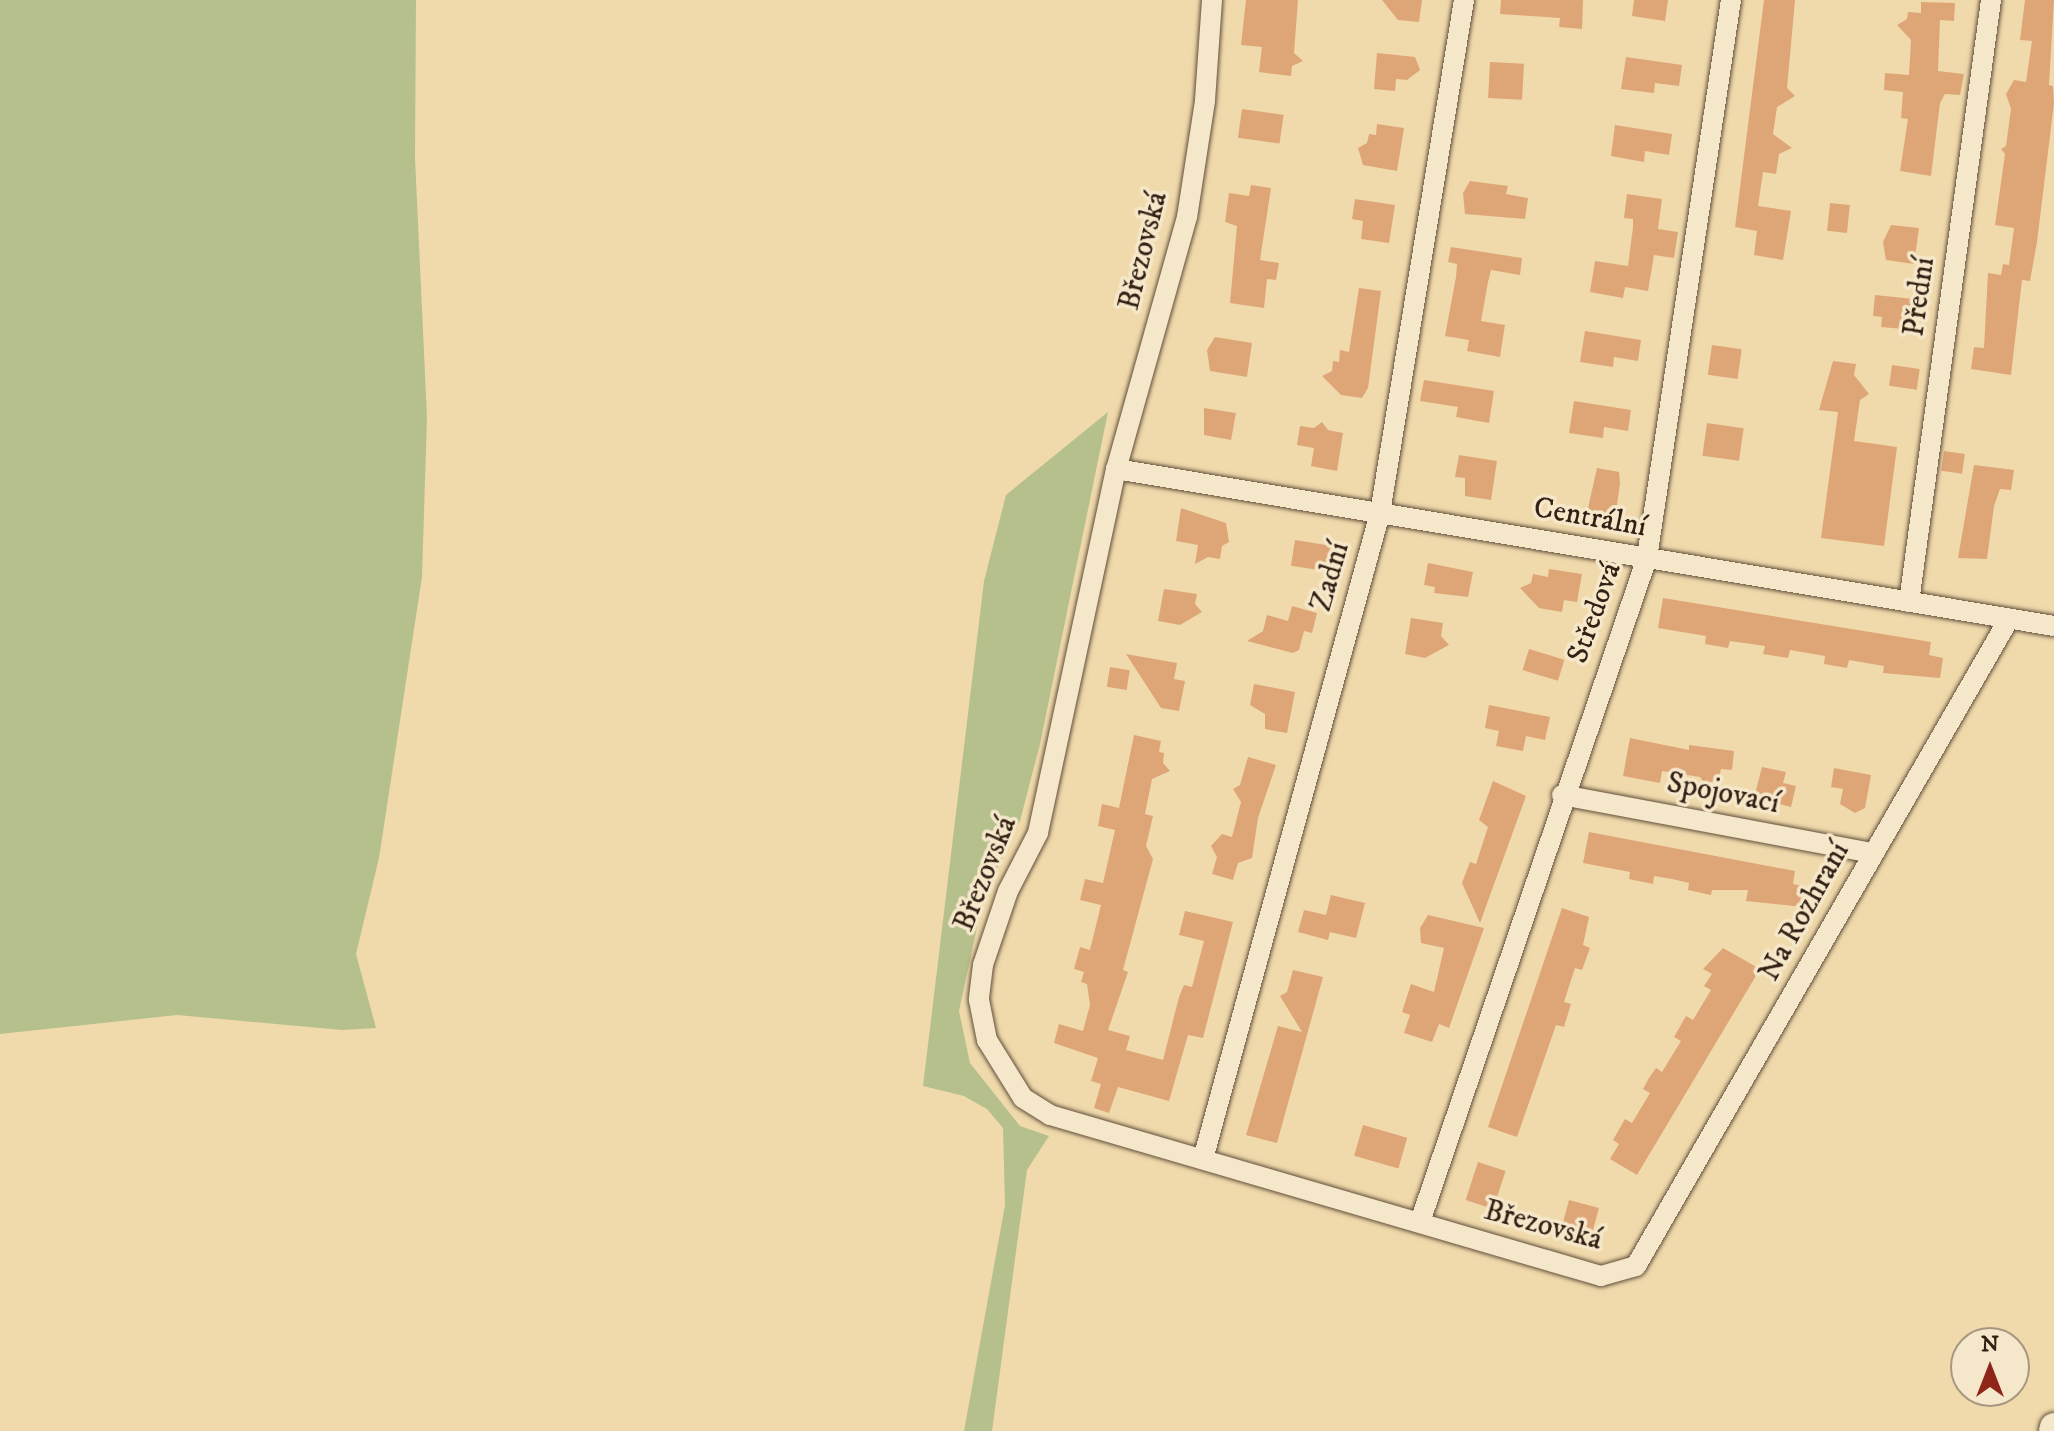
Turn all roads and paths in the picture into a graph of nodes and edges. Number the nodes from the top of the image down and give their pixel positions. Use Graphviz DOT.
graph roads {
  1 [pos="1212,0"];
  2 [pos="1464,0"];
  3 [pos="1731,0"];
  4 [pos="1991,0"];
  5 [pos="1116,469"];
  6 [pos="1380,513"];
  7 [pos="1647,558"];
  8 [pos="1909,602"];
  9 [pos="2009,619"];
  10 [pos="2054,626"];
  11 [pos="1562,795"];
  12 [pos="1872,853"];
  13 [pos="1203,1159"];
  14 [pos="1420,1222"];
  15 [pos="1657,1235"];
  1 -- 5 [label="street, Březovská"];
  2 -- 6 [label="street, Zadní"];
  3 -- 7 [label="street, Středová"];
  4 -- 8 [label="street, Přední"];
  5 -- 6 [label="street, Centrální"];
  5 -- 13 [label="street, Březovská"];
  6 -- 7 [label="street, Centrální"];
  6 -- 13 [label="street, Zadní"];
  7 -- 8 [label="street, Centrální"];
  7 -- 11 [label="street, Středová"];
  8 -- 9 [label="street, Centrální"];
  9 -- 10 [label="street, Centrální"];
  9 -- 12 [label="street, Na Rozhraní"];
  11 -- 12 [label="street, Spojovací"];
  11 -- 14 [label="street, Středová"];
  12 -- 15 [label="street, Na Rozhraní"];
  13 -- 14 [label="street, Březovská"];
  14 -- 15 [label="street, Březovská"];
}
